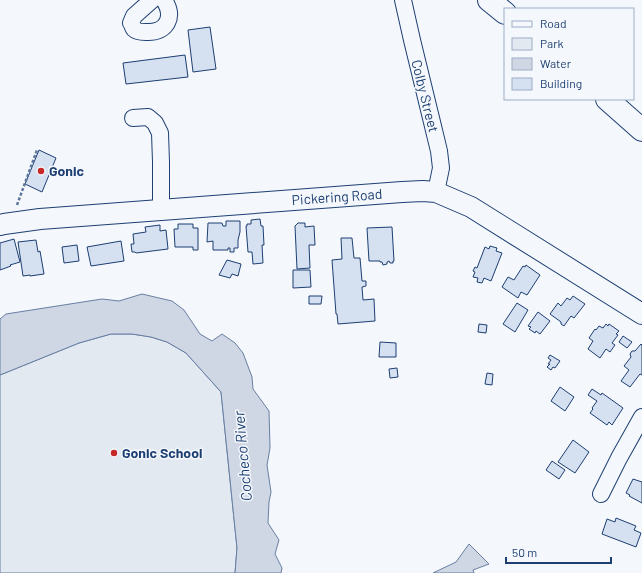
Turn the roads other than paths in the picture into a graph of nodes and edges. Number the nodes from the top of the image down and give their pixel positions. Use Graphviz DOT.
graph roads {
  1 [pos="152,0"];
  2 [pos="164,0"];
  3 [pos="403,0"];
  4 [pos="489,0"];
  5 [pos="504,12"];
  6 [pos="608,100"];
  7 [pos="133,118"];
  8 [pos="642,130"];
  9 [pos="436,192"];
  10 [pos="161,210"];
  11 [pos="1,224"];
  12 [pos="642,314"];
  13 [pos="642,417"];
  14 [pos="601,494"];
  1 -- 2 [label="street"];
  3 -- 9 [label="street, Colby Street"];
  4 -- 5 [label="highway"];
  6 -- 8 [label="highway"];
  7 -- 10 [label="street"];
  9 -- 10 [label="main road, Pickering Road"];
  9 -- 12 [label="main road, Pickering Road"];
  10 -- 11 [label="main road, Pickering Road"];
  13 -- 14 [label="street"];
}
